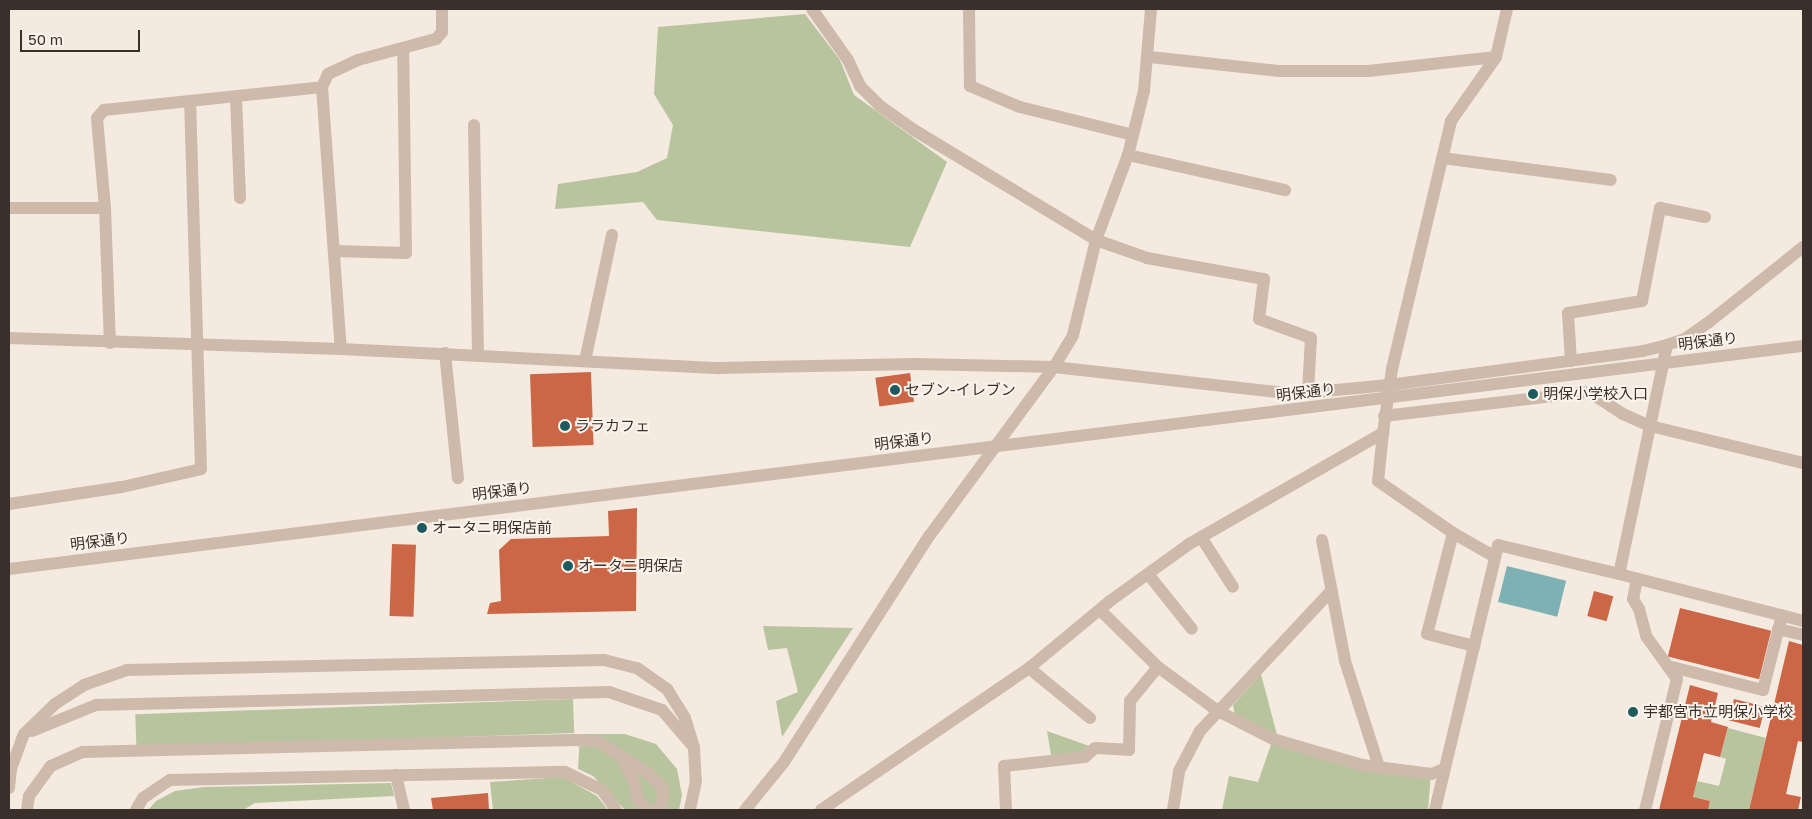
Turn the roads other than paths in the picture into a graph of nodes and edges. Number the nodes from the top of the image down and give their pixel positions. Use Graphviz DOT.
graph roads {
  1 [pos="442,9"];
  2 [pos="812,9"];
  3 [pos="969,9"];
  4 [pos="1151,9"];
  5 [pos="1507,9"];
  6 [pos="403,48"];
  7 [pos="1150,57"];
  8 [pos="1496,57"];
  9 [pos="322,87"];
  10 [pos="236,97"];
  11 [pos="190,102"];
  12 [pos="474,124"];
  13 [pos="1133,135"];
  14 [pos="1128,156"];
  15 [pos="1442,158"];
  16 [pos="1611,180"];
  17 [pos="1285,190"];
  18 [pos="240,198"];
  19 [pos="9,208"];
  20 [pos="104,208"];
  21 [pos="1705,217"];
  22 [pos="612,235"];
  23 [pos="1096,240"];
  24 [pos="1803,247"];
  25 [pos="334,251"];
  26 [pos="9,338"];
  27 [pos="110,343"];
  28 [pos="195,345"];
  29 [pos="1667,345"];
  30 [pos="1803,346"];
  31 [pos="341,349"];
  32 [pos="445,353"];
  33 [pos="478,355"];
  34 [pos="585,361"];
  35 [pos="1571,361"];
  36 [pos="1664,363"];
  37 [pos="1054,368"];
  38 [pos="1389,384"];
  39 [pos="1308,392"];
  40 [pos="1386,399"];
  41 [pos="1384,416"];
  42 [pos="1650,426"];
  43 [pos="1383,433"];
  44 [pos="993,446"];
  45 [pos="1803,462"];
  46 [pos="458,478"];
  47 [pos="9,504"];
  48 [pos="1453,533"];
  49 [pos="1201,537"];
  50 [pos="1322,540"];
  51 [pos="1495,558"];
  52 [pos="9,569"];
  53 [pos="1148,574"];
  54 [pos="1619,574"];
  55 [pos="1637,578"];
  56 [pos="1233,587"];
  57 [pos="1331,590"];
  58 [pos="1100,610"];
  59 [pos="1782,615"];
  60 [pos="1803,621"];
  61 [pos="1778,628"];
  62 [pos="1192,629"];
  63 [pos="1803,635"];
  64 [pos="1474,646"];
  65 [pos="1668,666"];
  66 [pos="1158,667"];
  67 [pos="1029,668"];
  68 [pos="1218,711"];
  69 [pos="1090,718"];
  70 [pos="24,734"];
  71 [pos="694,748"];
  72 [pos="621,756"];
  73 [pos="1379,767"];
  74 [pos="1444,769"];
  75 [pos="396,775"];
  76 [pos="9,788"];
  77 [pos="27,810"];
  78 [pos="136,810"];
  79 [pos="404,810"];
  80 [pos="616,810"];
  81 [pos="647,810"];
  82 [pos="655,810"];
  83 [pos="690,810"];
  84 [pos="745,810"];
  85 [pos="821,810"];
  86 [pos="1006,810"];
  87 [pos="1173,810"];
  88 [pos="1435,810"];
  89 [pos="1645,810"];
  1 -- 6 [label="street"];
  2 -- 23 [label="street"];
  3 -- 13 [label="street"];
  4 -- 7 [label="street"];
  5 -- 8 [label="street"];
  6 -- 9 [label="street"];
  6 -- 25 [label="street"];
  7 -- 8 [label="street"];
  7 -- 13 [label="street"];
  8 -- 15 [label="street"];
  9 -- 10 [label="street"];
  9 -- 25 [label="street"];
  10 -- 11 [label="street"];
  10 -- 18 [label="street"];
  11 -- 20 [label="street"];
  11 -- 28 [label="street"];
  12 -- 33 [label="street"];
  13 -- 14 [label="street"];
  14 -- 17 [label="street"];
  14 -- 23 [label="street"];
  15 -- 16 [label="street"];
  15 -- 38 [label="street"];
  19 -- 20 [label="street"];
  20 -- 27 [label="street"];
  21 -- 35 [label="street"];
  22 -- 34 [label="street"];
  23 -- 37 [label="street"];
  23 -- 39 [label="street"];
  24 -- 29 [label="street"];
  25 -- 31 [label="street"];
  26 -- 27 [label="street"];
  27 -- 28 [label="street"];
  28 -- 31 [label="street"];
  28 -- 47 [label="street"];
  29 -- 35 [label="street"];
  29 -- 36 [label="street"];
  30 -- 36 [label="street, 明保通り"];
  31 -- 32 [label="street"];
  32 -- 33 [label="street"];
  32 -- 46 [label="street"];
  33 -- 34 [label="street"];
  34 -- 37 [label="street"];
  35 -- 38 [label="street"];
  36 -- 40 [label="street, 明保通り"];
  36 -- 42 [label="street"];
  37 -- 39 [label="street"];
  37 -- 44 [label="street"];
  38 -- 39 [label="street"];
  38 -- 40 [label="street"];
  40 -- 41 [label="street"];
  40 -- 44 [label="street, 明保通り"];
  41 -- 42 [label="street"];
  41 -- 43 [label="street"];
  42 -- 45 [label="street"];
  42 -- 54 [label="street"];
  43 -- 48 [label="street"];
  43 -- 49 [label="street"];
  44 -- 52 [label="street, 明保通り"];
  44 -- 84 [label="street"];
  48 -- 51 [label="street"];
  48 -- 64 [label="street"];
  49 -- 53 [label="street"];
  49 -- 56 [label="street"];
  50 -- 57 [label="street"];
  51 -- 54 [label="street"];
  51 -- 64 [label="street"];
  53 -- 58 [label="street"];
  53 -- 62 [label="street"];
  54 -- 55 [label="street"];
  55 -- 59 [label="street"];
  55 -- 65 [label="street"];
  57 -- 68 [label="street"];
  57 -- 73 [label="street"];
  58 -- 66 [label="street"];
  58 -- 67 [label="street"];
  59 -- 60 [label="street"];
  59 -- 61 [label="street"];
  61 -- 63 [label="street"];
  61 -- 65 [label="street"];
  64 -- 74 [label="street"];
  65 -- 89 [label="street"];
  66 -- 68 [label="street"];
  66 -- 86 [label="street"];
  67 -- 69 [label="street"];
  67 -- 85 [label="street"];
  68 -- 73 [label="street"];
  68 -- 87 [label="street"];
  70 -- 71 [label="street"];
  70 -- 71 [label="street"];
  70 -- 76 [label="street"];
  71 -- 83 [label="street"];
  72 -- 77 [label="street"];
  72 -- 81 [label="street"];
  72 -- 82 [label="street"];
  73 -- 74 [label="street"];
  74 -- 88 [label="street"];
  75 -- 78 [label="street"];
  75 -- 79 [label="street"];
  75 -- 80 [label="street"];
}
